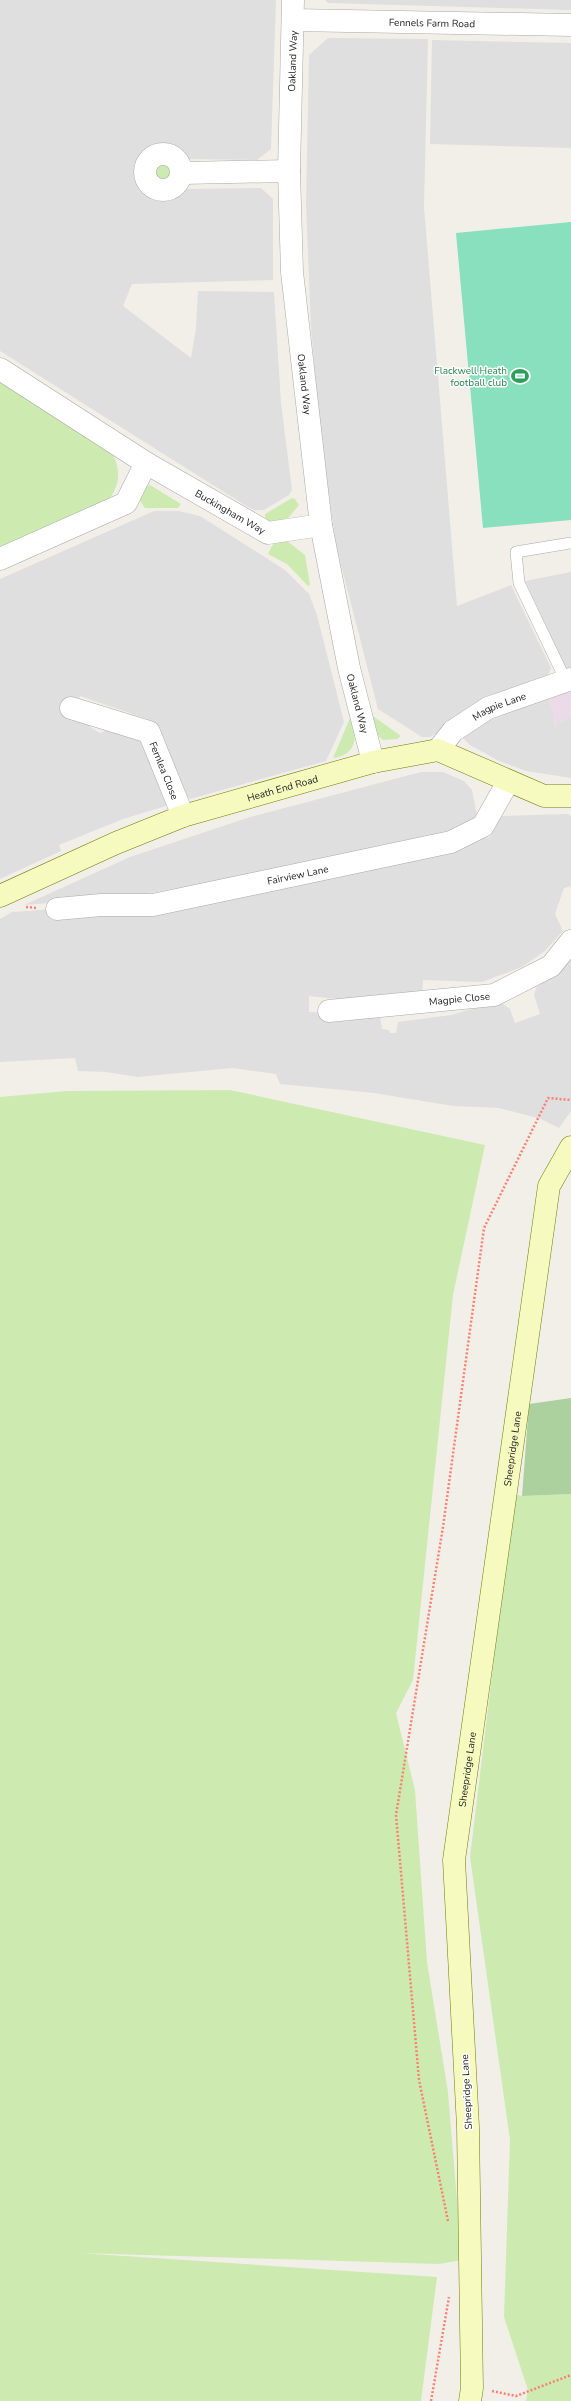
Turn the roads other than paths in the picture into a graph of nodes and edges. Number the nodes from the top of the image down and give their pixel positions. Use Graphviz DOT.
graph roads {
  1 [pos="293,10"];
  2 [pos="571,25"];
  3 [pos="289,171"];
  4 [pos="182,173"];
  5 [pos="0,368"];
  6 [pos="146,463"];
  7 [pos="321,525"];
  8 [pos="571,543"];
  9 [pos="0,559"];
  10 [pos="568,680"];
  11 [pos="71,708"];
  12 [pos="438,750"];
  13 [pos="373,762"];
  14 [pos="508,782"];
  15 [pos="571,796"];
  16 [pos="183,816"];
  17 [pos="0,896"];
  18 [pos="57,909"];
  19 [pos="571,941"];
  20 [pos="330,1010"];
  21 [pos="571,1147"];
  22 [pos="471,2394"];
  1 -- 2 [label="street, Fennels Farm Road"];
  1 -- 3 [label="street, Oakland Way"];
  3 -- 4 [label="street"];
  3 -- 7 [label="street, Oakland Way"];
  5 -- 6 [label="street, Buckingham Way"];
  6 -- 7 [label="street, Buckingham Way"];
  6 -- 9 [label="street"];
  7 -- 13 [label="street, Oakland Way"];
  8 -- 10 [label="lane"];
  10 -- 12 [label="street, Magpie Lane"];
  11 -- 16 [label="street, Fernlea Close"];
  12 -- 13 [label="street, Heath End Road"];
  12 -- 14 [label="street"];
  13 -- 16 [label="street, Heath End Road"];
  14 -- 15 [label="street"];
  14 -- 18 [label="street, Fairview Lane"];
  16 -- 17 [label="street, Heath End Road"];
  19 -- 20 [label="street, Magpie Close"];
  21 -- 22 [label="street, Sheepridge Lane"];
}
